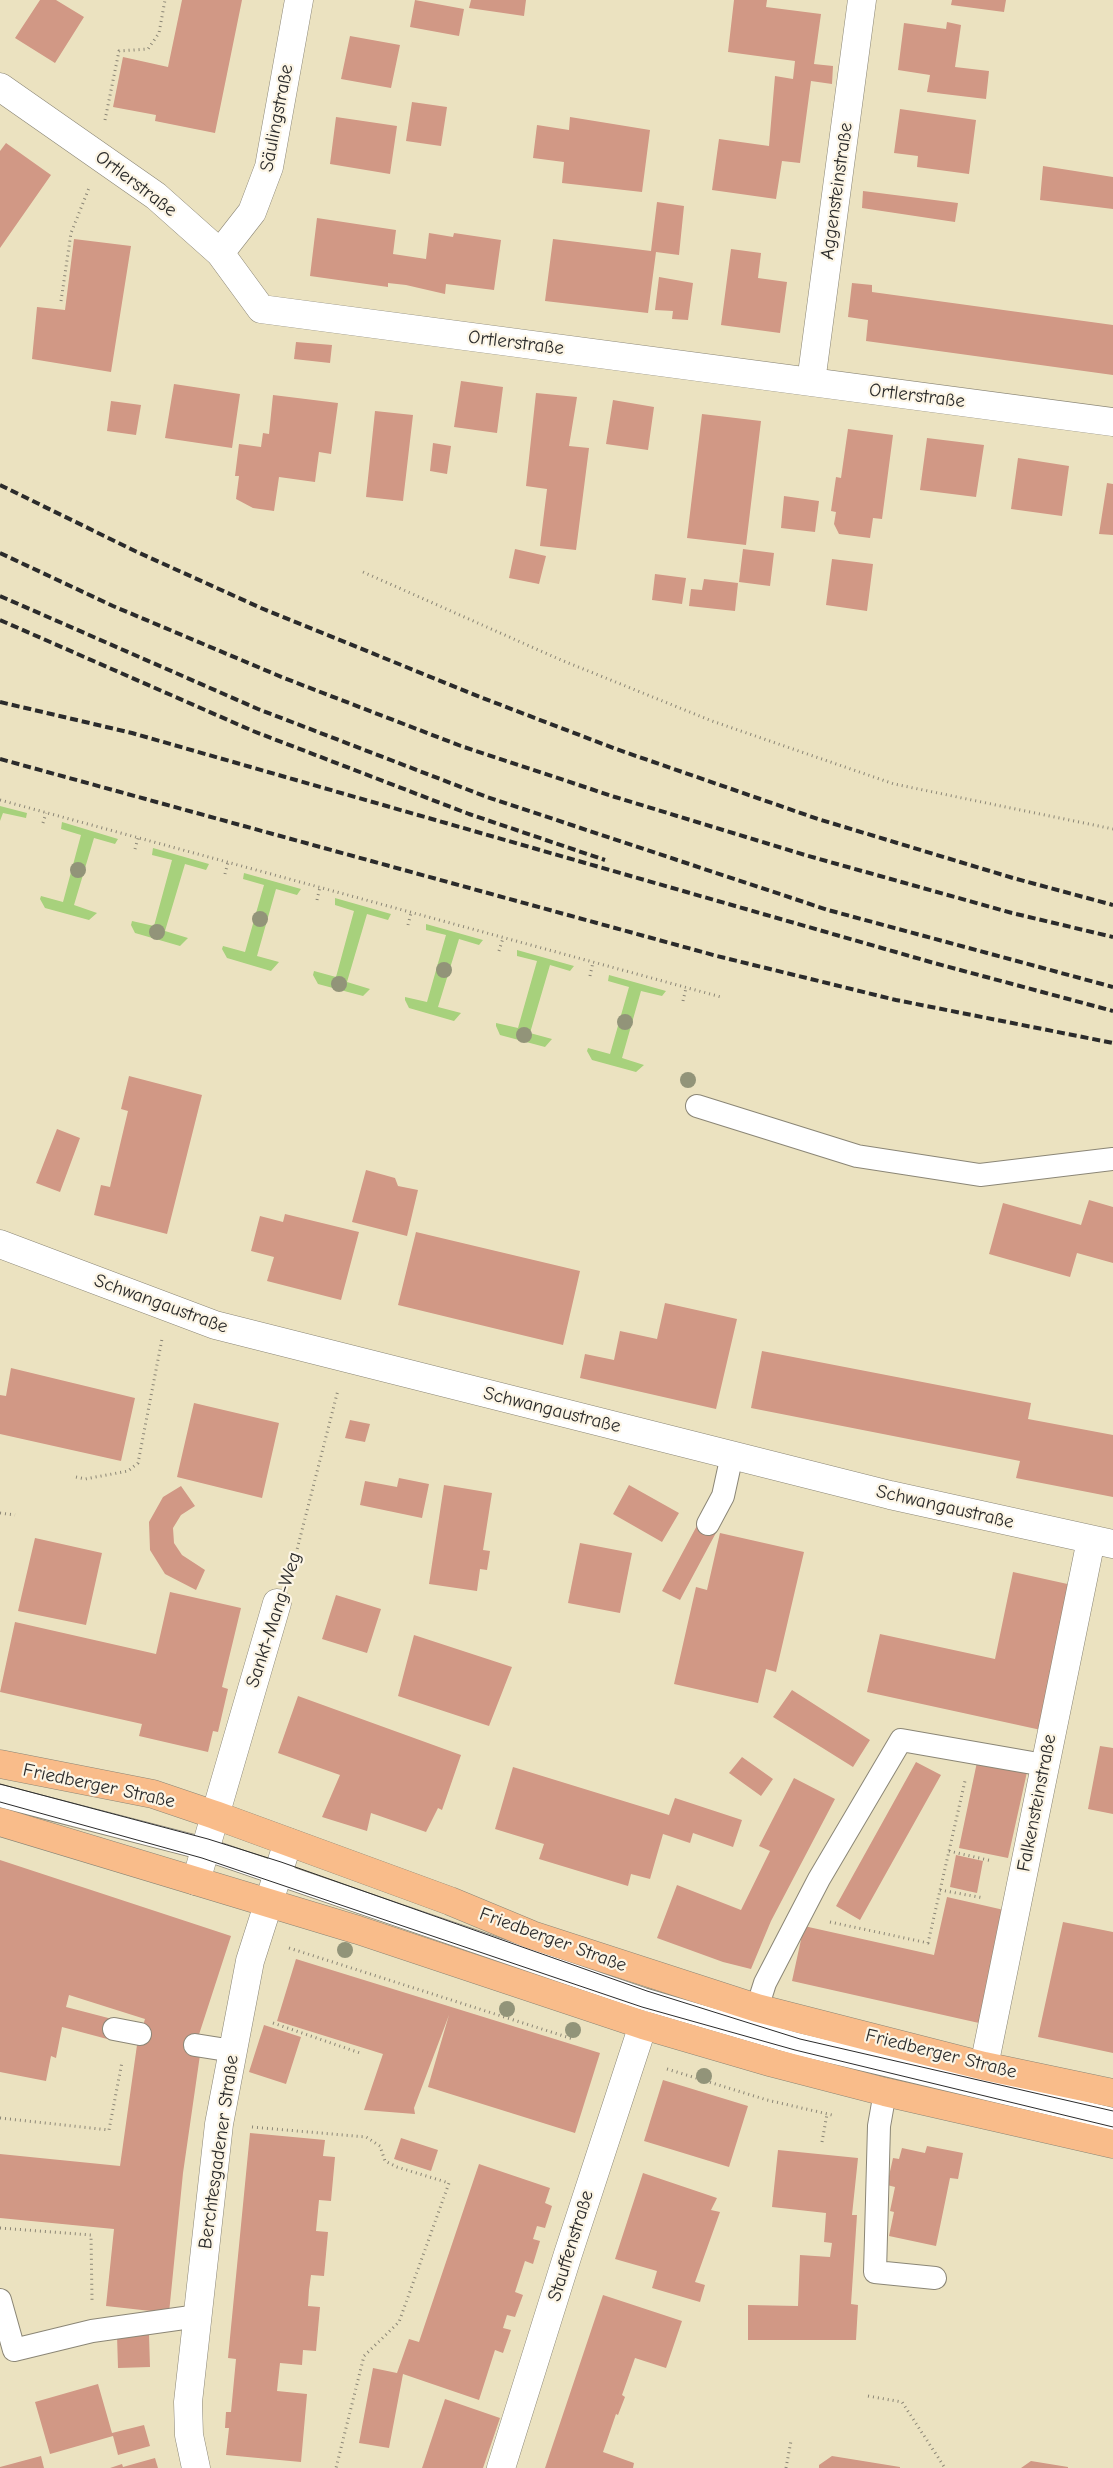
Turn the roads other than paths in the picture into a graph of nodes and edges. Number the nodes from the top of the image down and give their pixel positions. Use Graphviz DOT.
graph roads {
  1 [pos="299,0"];
  2 [pos="862,0"];
  3 [pos="0,87"];
  4 [pos="220,253"];
  5 [pos="811,382"];
  6 [pos="1113,422"];
  7 [pos="697,1106"];
  8 [pos="1113,1159"];
  9 [pos="0,1244"];
  10 [pos="732,1455"];
  11 [pos="708,1524"];
  12 [pos="1102,1542"];
  13 [pos="277,1604"];
  14 [pos="0,1764"];
  15 [pos="1044,1765"];
  16 [pos="0,1796"];
  17 [pos="215,1815"];
  18 [pos="0,1822"];
  19 [pos="288,1842"];
  20 [pos="205,1849"];
  21 [pos="278,1872"];
  22 [pos="196,1881"];
  23 [pos="268,1903"];
  24 [pos="757,2008"];
  25 [pos="643,2026"];
  26 [pos="195,2045"];
  27 [pos="233,2051"];
  28 [pos="984,2066"];
  29 [pos="885,2092"];
  30 [pos="1113,2093"];
  31 [pos="1113,2119"];
  32 [pos="1113,2144"];
  33 [pos="935,2278"];
  34 [pos="0,2300"];
  35 [pos="198,2316"];
  36 [pos="196,2468"];
  37 [pos="501,2468"];
  1 -- 4 [label="street, Säulingstraße"];
  2 -- 5 [label="street, Aggensteinstraße"];
  3 -- 4 [label="street, Ortlerstraße"];
  4 -- 5 [label="street, Ortlerstraße"];
  5 -- 6 [label="street, Ortlerstraße"];
  7 -- 8 [label="lane"];
  9 -- 10 [label="street, Schwangaustraße"];
  10 -- 11 [label="lane"];
  10 -- 12 [label="street, Schwangaustraße"];
  12 -- 15 [label="street, Falkensteinstraße"];
  13 -- 17 [label="street, Sankt-Mang-Weg"];
  14 -- 17 [label="main road, Friedberger Straße"];
  15 -- 24 [label="lane"];
  15 -- 28 [label="street, Falkensteinstraße"];
  16 -- 20 [label="lane"];
  17 -- 19 [label="main road, Friedberger Straße"];
  17 -- 20 [label="street, Sankt-Mang-Weg"];
  18 -- 22 [label="main road"];
  19 -- 21 [label="street, Berchtesgadener Straße"];
  19 -- 24 [label="main road, Friedberger Straße"];
  20 -- 21 [label="lane"];
  20 -- 22 [label="street, Sankt-Mang-Weg"];
  21 -- 23 [label="street, Berchtesgadener Straße"];
  21 -- 31 [label="lane"];
  22 -- 23 [label="main road"];
  23 -- 25 [label="main road"];
  23 -- 27 [label="street, Berchtesgadener Straße"];
  24 -- 28 [label="main road, Friedberger Straße"];
  25 -- 29 [label="main road"];
  25 -- 37 [label="street, Stauffenstraße"];
  26 -- 27 [label="lane"];
  27 -- 35 [label="street, Berchtesgadener Straße"];
  28 -- 30 [label="main road, Friedberger Straße"];
  29 -- 32 [label="main road"];
  29 -- 33 [label="lane"];
  34 -- 35 [label="lane"];
  35 -- 36 [label="street, Berchtesgadener Straße"];
}
